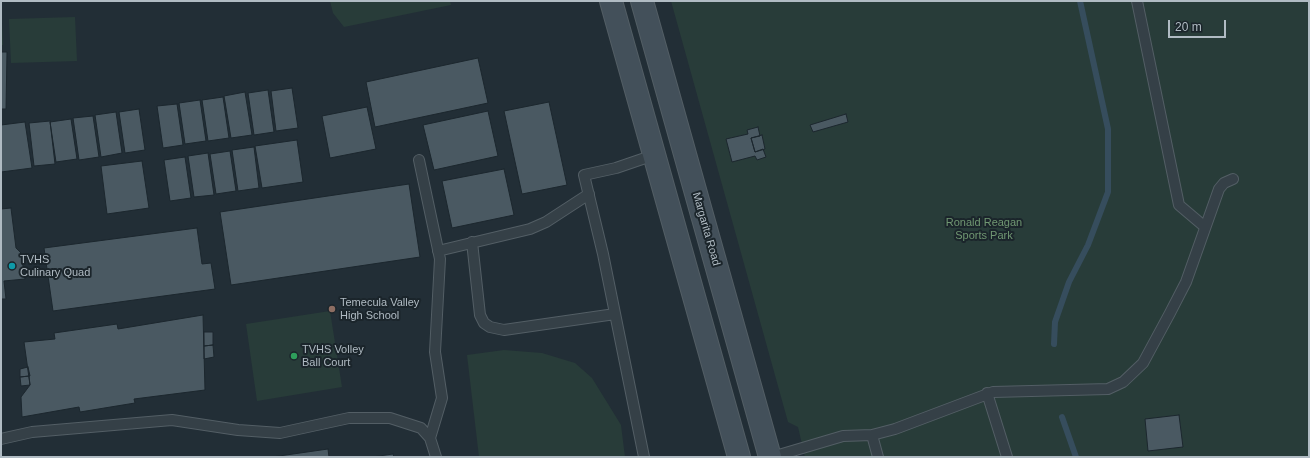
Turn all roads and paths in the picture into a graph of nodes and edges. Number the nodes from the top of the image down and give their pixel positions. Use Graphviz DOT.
graph roads {
  1 [pos="611,1"];
  2 [pos="642,1"];
  3 [pos="1137,1"];
  4 [pos="654,155"];
  5 [pos="420,160"];
  6 [pos="1233,179"];
  7 [pos="589,194"];
  8 [pos="1205,227"];
  9 [pos="472,242"];
  10 [pos="438,251"];
  11 [pos="615,314"];
  12 [pos="987,393"];
  13 [pos="872,435"];
  14 [pos="430,438"];
  15 [pos="1,439"];
  16 [pos="436,457"];
  17 [pos="644,457"];
  18 [pos="739,457"];
  19 [pos="771,457"];
  20 [pos="878,457"];
  21 [pos="1007,457"];
  1 -- 4 [label="main road"];
  2 -- 19 [label="main road, Margarita Road"];
  3 -- 8 [label="lane"];
  4 -- 7 [label="lane"];
  4 -- 18 [label="main road"];
  5 -- 10 [label="lane"];
  6 -- 8 [label="lane"];
  7 -- 9 [label="lane"];
  7 -- 11 [label="lane"];
  8 -- 12 [label="lane"];
  9 -- 10 [label="lane"];
  9 -- 11 [label="lane"];
  10 -- 14 [label="lane"];
  11 -- 17 [label="lane"];
  12 -- 13 [label="lane"];
  12 -- 21 [label="lane"];
  13 -- 19 [label="lane"];
  13 -- 20 [label="lane"];
  14 -- 15 [label="lane"];
  14 -- 16 [label="lane"];
}
